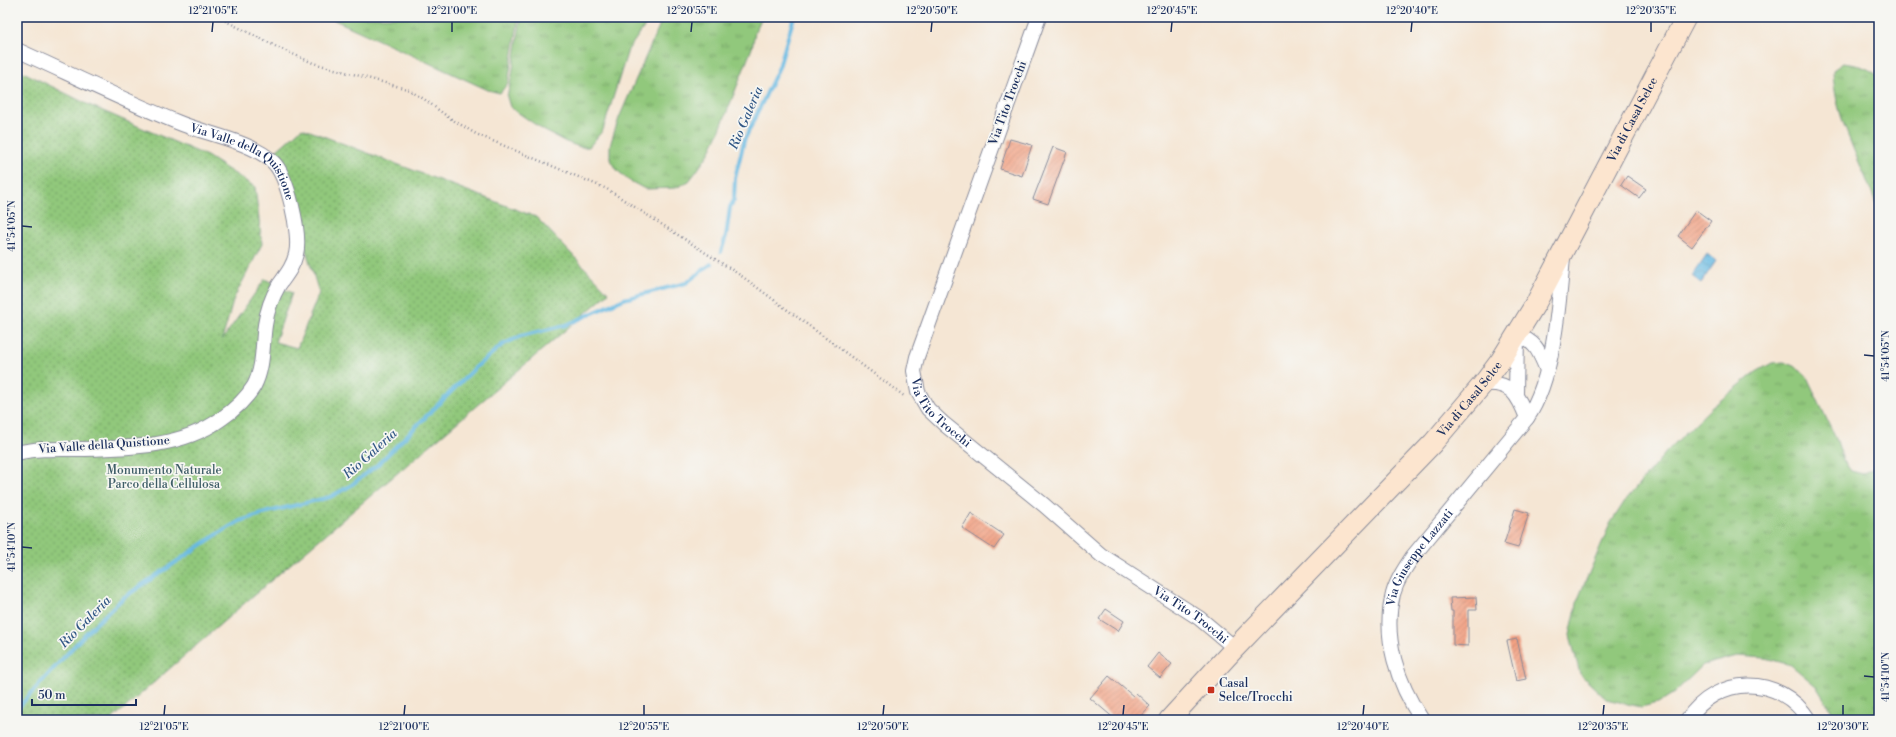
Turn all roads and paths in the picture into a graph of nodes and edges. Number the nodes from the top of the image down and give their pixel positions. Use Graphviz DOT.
graph roads {
  1 [pos="218,17"];
  2 [pos="1039,17"];
  3 [pos="1686,17"];
  4 [pos="17,50"];
  5 [pos="1563,251"];
  6 [pos="1517,335"];
  7 [pos="1547,370"];
  8 [pos="1483,384"];
  9 [pos="1516,394"];
  10 [pos="906,397"];
  11 [pos="1527,418"];
  12 [pos="17,453"];
  13 [pos="1235,648"];
  14 [pos="1169,720"];
  15 [pos="1422,720"];
  16 [pos="1687,720"];
  17 [pos="1809,720"];
  1 -- 10 [label="path"];
  2 -- 13 [label="street, Via Tito Trocchi"];
  3 -- 5 [label="main road, Via di Casal Selce"];
  4 -- 12 [label="street, Via Valle della Quistione"];
  5 -- 6 [label="main road, Via di Casal Selce"];
  5 -- 7 [label="street, Via Giuseppe Lazzati"];
  6 -- 7 [label="street"];
  6 -- 8 [label="main road, Via di Casal Selce"];
  6 -- 9 [label="street"];
  7 -- 11 [label="street, Via Giuseppe Lazzati"];
  8 -- 9 [label="street"];
  8 -- 13 [label="main road, Via di Casal Selce"];
  9 -- 11 [label="street"];
  11 -- 15 [label="street, Via Giuseppe Lazzati"];
  13 -- 14 [label="main road, Via di Casal Selce"];
  16 -- 17 [label="street"];
}
